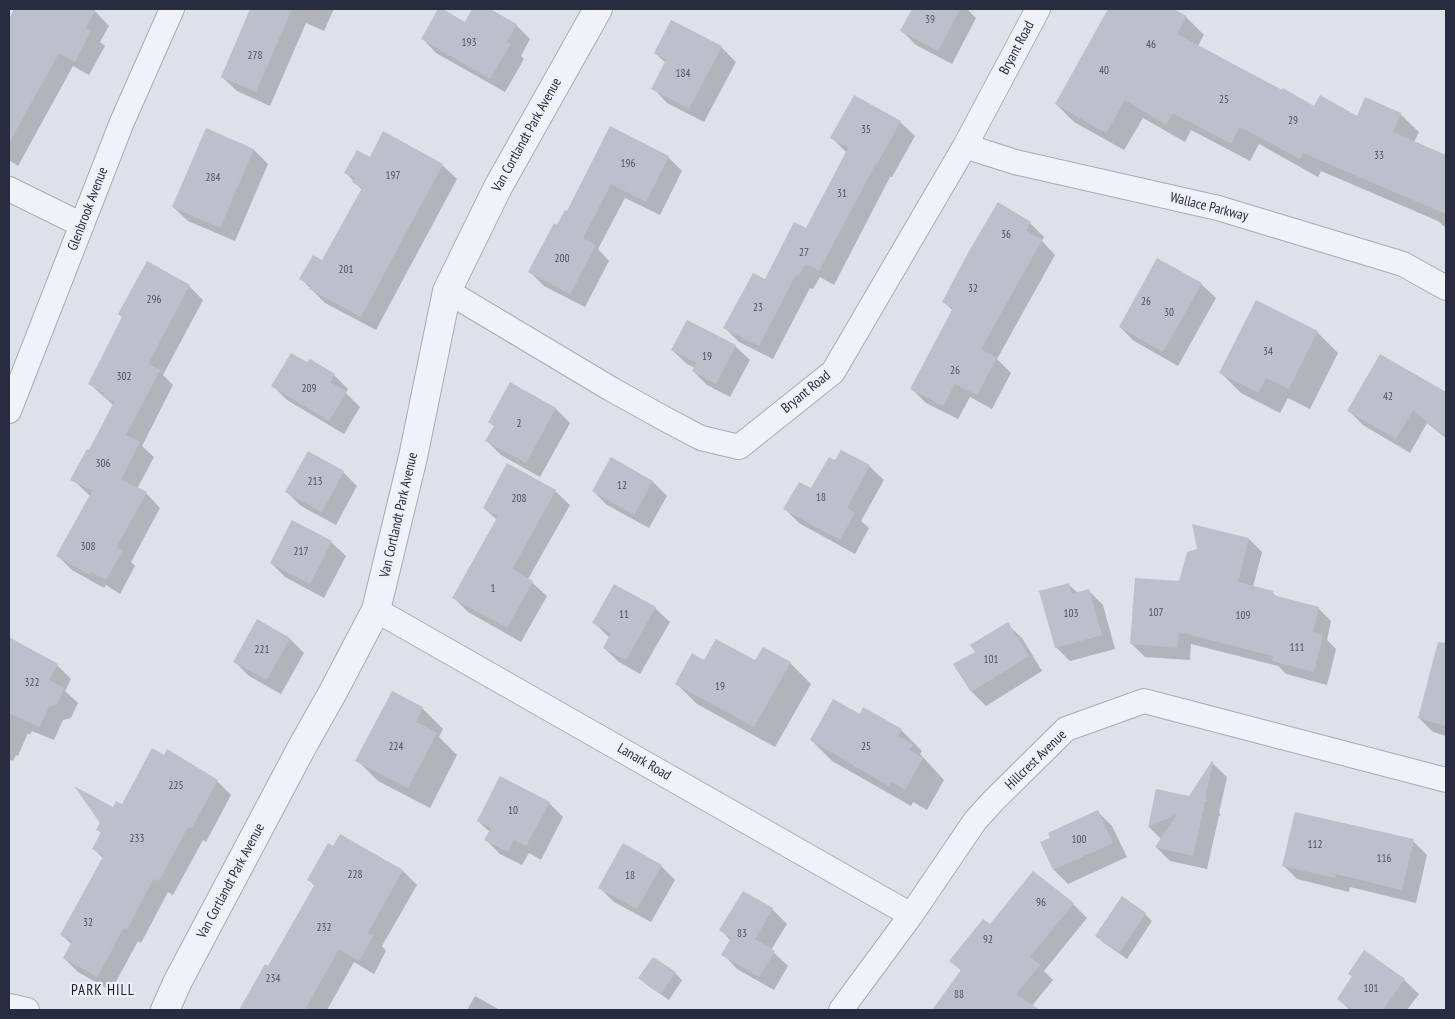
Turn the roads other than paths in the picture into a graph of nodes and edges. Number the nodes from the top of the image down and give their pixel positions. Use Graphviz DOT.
graph roads {
  1 [pos="172,9"];
  2 [pos="598,9"];
  3 [pos="1038,9"];
  4 [pos="965,146"];
  5 [pos="9,189"];
  6 [pos="82,225"];
  7 [pos="1446,288"];
  8 [pos="447,291"];
  9 [pos="9,411"];
  10 [pos="376,610"];
  11 [pos="1446,780"];
  12 [pos="911,914"];
  13 [pos="9,1006"];
  14 [pos="27,1010"];
  15 [pos="165,1010"];
  16 [pos="841,1010"];
  1 -- 6 [label="street, Glenbrook Avenue"];
  2 -- 8 [label="street, Van Cortlandt Park Avenue"];
  3 -- 4 [label="street, Bryant Road"];
  4 -- 7 [label="street, Wallace Parkway"];
  4 -- 8 [label="street, Bryant Road"];
  5 -- 6 [label="street"];
  6 -- 9 [label="street, Glenbrook Avenue"];
  8 -- 10 [label="street, Van Cortlandt Park Avenue"];
  10 -- 12 [label="street, Lanark Road"];
  10 -- 15 [label="street, Van Cortlandt Park Avenue"];
  11 -- 12 [label="street, Hillcrest Avenue"];
  12 -- 16 [label="street, Hillcrest Avenue"];
  13 -- 14 [label="street"];
}
